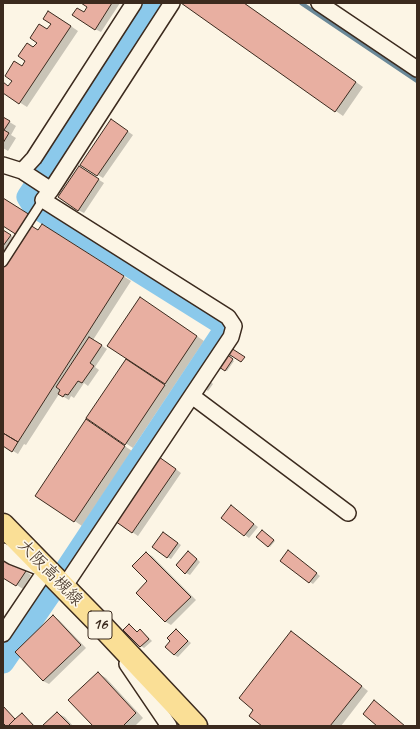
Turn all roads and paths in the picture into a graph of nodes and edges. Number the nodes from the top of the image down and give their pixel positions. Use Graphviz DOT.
graph roads {
  1 [pos="134,3"];
  2 [pos="172,3"];
  3 [pos="319,3"];
  4 [pos="417,69"];
  5 [pos="3,166"];
  6 [pos="22,171"];
  7 [pos="47,195"];
  8 [pos="3,262"];
  9 [pos="192,396"];
  10 [pos="348,513"];
  11 [pos="3,525"];
  12 [pos="3,551"];
  13 [pos="46,570"];
  14 [pos="64,587"];
  15 [pos="102,626"];
  16 [pos="3,634"];
  17 [pos="169,726"];
  18 [pos="196,726"];
  1 -- 6 [label="street"];
  2 -- 7 [label="street"];
  3 -- 4 [label="street"];
  5 -- 6 [label="street"];
  6 -- 7 [label="street"];
  7 -- 8 [label="lane"];
  7 -- 9 [label="street"];
  9 -- 10 [label="street"];
  9 -- 14 [label="street"];
  11 -- 13 [label="main road, 大阪高槻線 / 16"];
  12 -- 13 [label="street"];
  13 -- 14 [label="main road, 大阪高槻線 / 16"];
  13 -- 16 [label="street"];
  14 -- 15 [label="main road, 大阪高槻線 / 16"];
  15 -- 17 [label="street"];
  15 -- 18 [label="main road, 大阪高槻線 / 16"];
}
